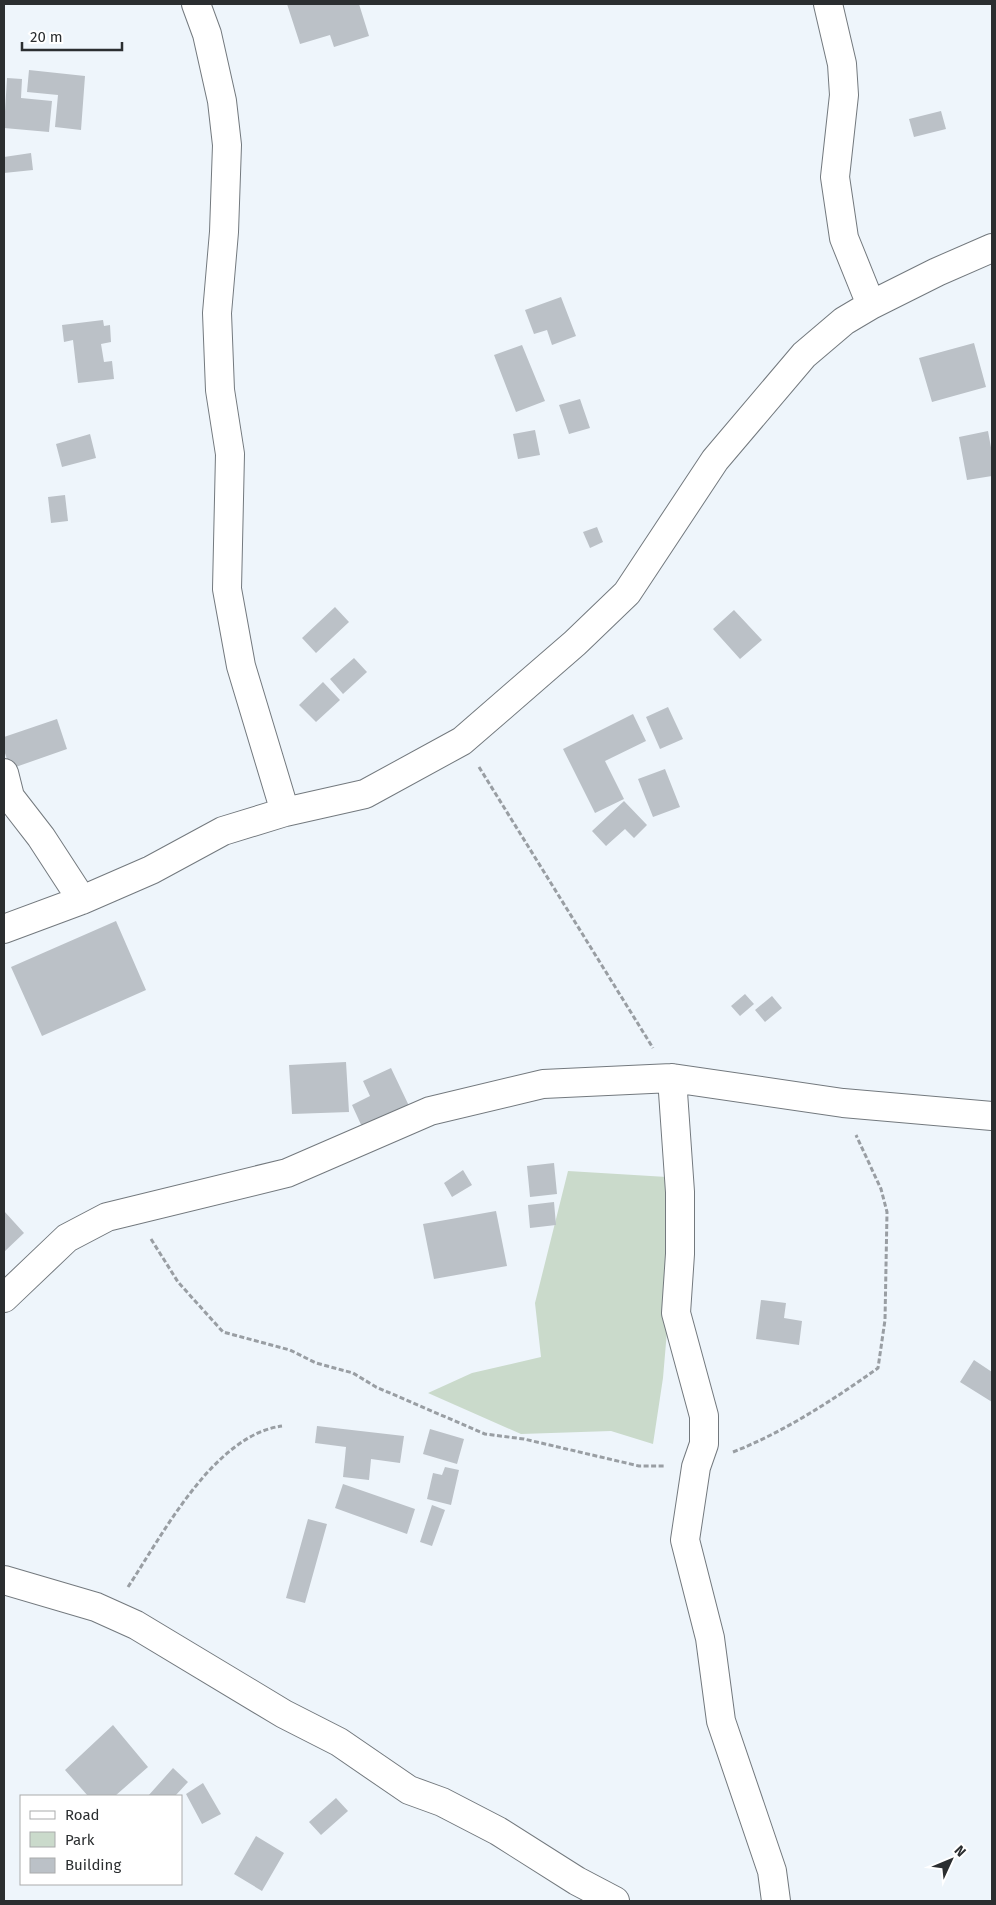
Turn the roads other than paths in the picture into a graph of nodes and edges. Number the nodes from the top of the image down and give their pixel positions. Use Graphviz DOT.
graph roads {
  1 [pos="196,4"];
  2 [pos="828,4"];
  3 [pos="992,248"];
  4 [pos="870,305"];
  5 [pos="4,773"];
  6 [pos="285,812"];
  7 [pos="82,900"];
  8 [pos="4,929"];
  9 [pos="672,1078"];
  10 [pos="992,1116"];
  11 [pos="4,1298"];
  12 [pos="4,1580"];
  13 [pos="615,1901"];
  14 [pos="776,1901"];
  1 -- 6 [label="street"];
  2 -- 4 [label="street"];
  3 -- 4 [label="street"];
  4 -- 6 [label="street"];
  5 -- 7 [label="street"];
  6 -- 7 [label="street"];
  7 -- 8 [label="street"];
  9 -- 10 [label="street"];
  9 -- 11 [label="street"];
  9 -- 14 [label="street"];
  12 -- 13 [label="street"];
}
